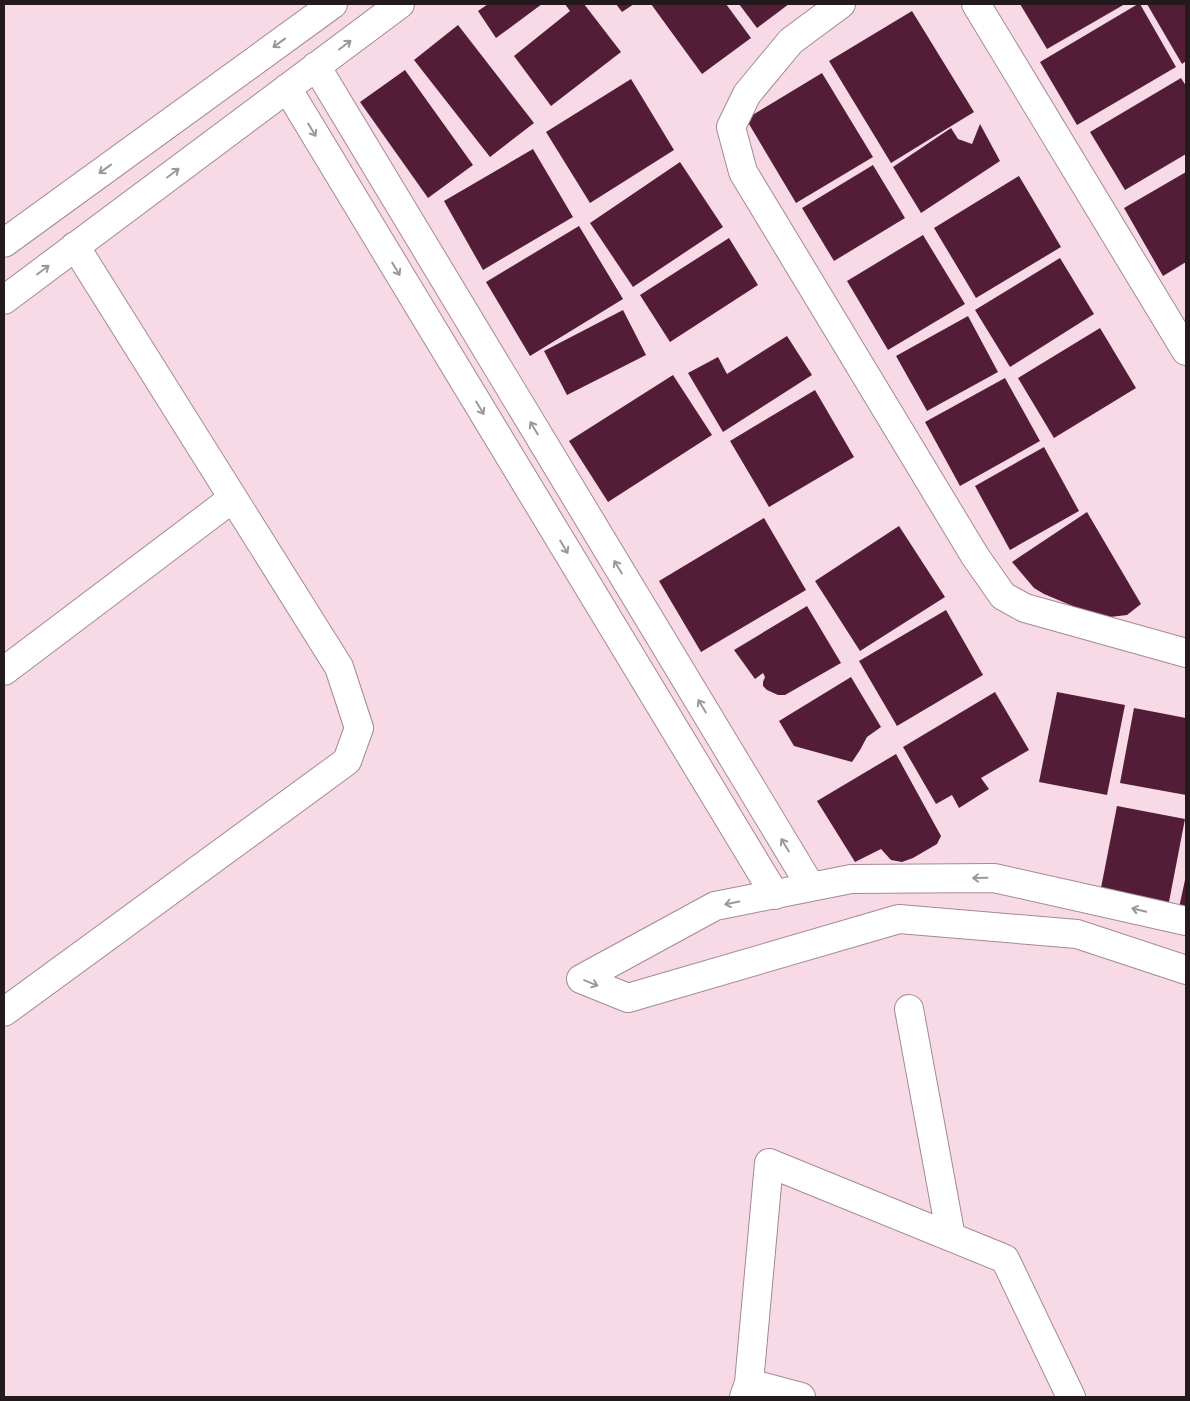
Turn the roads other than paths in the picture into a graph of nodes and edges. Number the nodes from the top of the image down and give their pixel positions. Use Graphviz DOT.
graph roads {
  1 [pos="333,4"];
  2 [pos="400,4"];
  3 [pos="841,4"];
  4 [pos="976,4"];
  5 [pos="316,66"];
  6 [pos="287,88"];
  7 [pos="4,243"];
  8 [pos="75,246"];
  9 [pos="4,300"];
  10 [pos="1186,351"];
  11 [pos="233,498"];
  12 [pos="1186,653"];
  13 [pos="4,671"];
  14 [pos="810,887"];
  15 [pos="774,895"];
  16 [pos="1186,921"];
  17 [pos="1186,970"];
  18 [pos="909,1009"];
  19 [pos="4,1012"];
  20 [pos="951,1236"];
  21 [pos="747,1390"];
  22 [pos="801,1397"];
  23 [pos="1071,1397"];
  1 -- 7 [label="street, one-way"];
  5 -- 2 [label="street, one-way"];
  3 -- 12 [label="street"];
  4 -- 10 [label="street"];
  5 -- 6 [label="street"];
  14 -- 5 [label="street, one-way"];
  8 -- 6 [label="street, one-way"];
  6 -- 15 [label="street, one-way"];
  9 -- 8 [label="street, one-way"];
  8 -- 11 [label="street"];
  11 -- 13 [label="street"];
  11 -- 19 [label="street"];
  14 -- 15 [label="street"];
  16 -- 14 [label="street, one-way"];
  15 -- 17 [label="street, one-way"];
  18 -- 20 [label="street"];
  20 -- 21 [label="street"];
  20 -- 23 [label="street"];
  21 -- 22 [label="street"];
}
